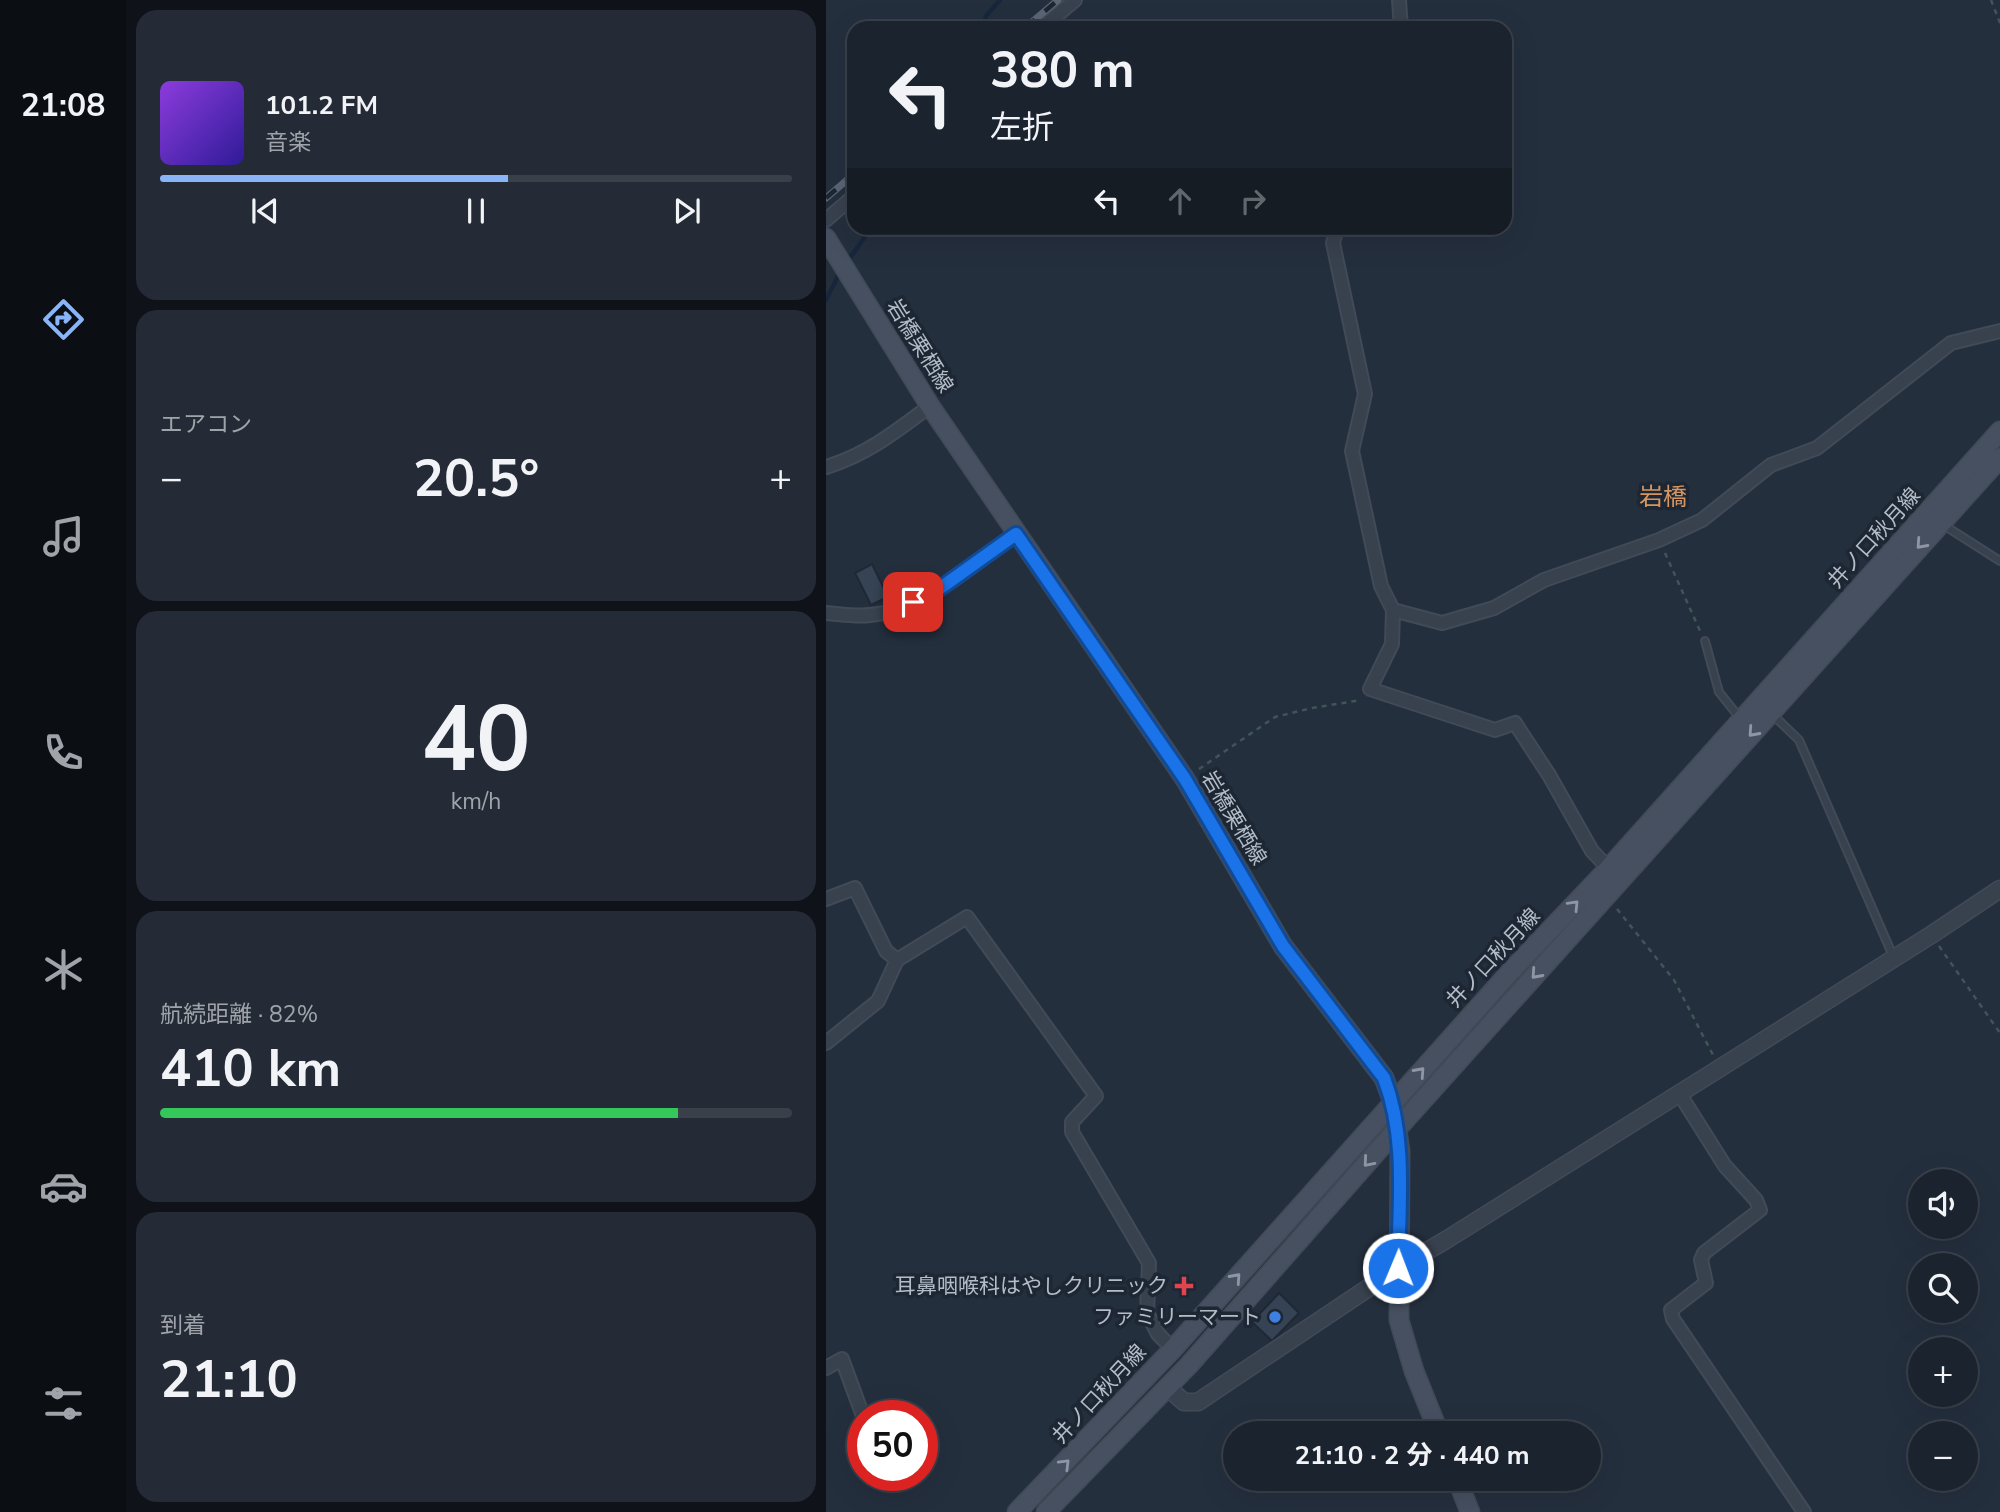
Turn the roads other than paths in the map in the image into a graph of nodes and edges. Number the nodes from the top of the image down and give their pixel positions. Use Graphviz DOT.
graph roads {
  1 [pos="1075,0"];
  2 [pos="1399,0"];
  3 [pos="1050,21"];
  4 [pos="1400,21"];
  5 [pos="847,202"];
  6 [pos="826,220"];
  7 [pos="1335,235"];
  8 [pos="827,241"];
  9 [pos="2000,331"];
  10 [pos="930,406"];
  11 [pos="2000,431"];
  12 [pos="2000,458"];
  13 [pos="826,467"];
  14 [pos="1940,523"];
  15 [pos="1016,534"];
  16 [pos="2000,561"];
  17 [pos="1393,610"];
  18 [pos="826,613"];
  19 [pos="1705,641"];
  20 [pos="1770,712"];
  21 [pos="1741,720"];
  22 [pos="1614,874"];
  23 [pos="2000,889"];
  24 [pos="826,899"];
  25 [pos="1894,958"];
  26 [pos="897,960"];
  27 [pos="826,1043"];
  28 [pos="1679,1093"];
  29 [pos="1393,1102"];
  30 [pos="1397,1129"];
  31 [pos="1398,1268"];
  32 [pos="1173,1349"];
  33 [pos="826,1368"];
  34 [pos="1168,1388"];
  35 [pos="857,1400"];
  36 [pos="1434,1421"];
  37 [pos="1462,1491"];
  38 [pos="1017,1512"];
  39 [pos="1046,1512"];
  40 [pos="1471,1512"];
  41 [pos="1804,1512"];
  1 -- 3 [label="street"];
  2 -- 4 [label="street"];
  5 -- 6 [label="street"];
  7 -- 17 [label="street"];
  8 -- 10 [label="main road, 岩橋栗栖線"];
  9 -- 17 [label="street"];
  10 -- 13 [label="street"];
  10 -- 15 [label="main road, 岩橋栗栖線"];
  11 -- 21 [label="main road, 井ノ口秋月線"];
  12 -- 14 [label="main road, 井ノ口秋月線"];
  14 -- 16 [label="lane"];
  14 -- 20 [label="main road, 井ノ口秋月線, one-way"];
  15 -- 18 [label="street"];
  15 -- 29 [label="main road, 岩橋栗栖線"];
  17 -- 22 [label="street"];
  19 -- 21 [label="lane"];
  20 -- 22 [label="main road, 井ノ口秋月線, one-way"];
  20 -- 25 [label="lane"];
  21 -- 22 [label="main road, 井ノ口秋月線"];
  29 -- 22 [label="main road, 井ノ口秋月線, one-way"];
  22 -- 30 [label="main road, 井ノ口秋月線, one-way"];
  23 -- 25 [label="street"];
  24 -- 26 [label="street"];
  25 -- 28 [label="street"];
  26 -- 27 [label="street"];
  26 -- 32 [label="street"];
  28 -- 31 [label="street"];
  28 -- 41 [label="street"];
  29 -- 30 [label="main road, 岩橋栗栖線"];
  32 -- 29 [label="main road, 井ノ口秋月線, one-way"];
  30 -- 31 [label="main road, 岩橋栗栖線"];
  30 -- 34 [label="main road, 井ノ口秋月線, one-way"];
  31 -- 34 [label="street"];
  31 -- 36 [label="main road, 岩橋栗栖線"];
  38 -- 32 [label="main road, 井ノ口秋月線, one-way"];
  33 -- 35 [label="street"];
  34 -- 39 [label="main road, 井ノ口秋月線"];
  37 -- 40 [label="main road"];
}
